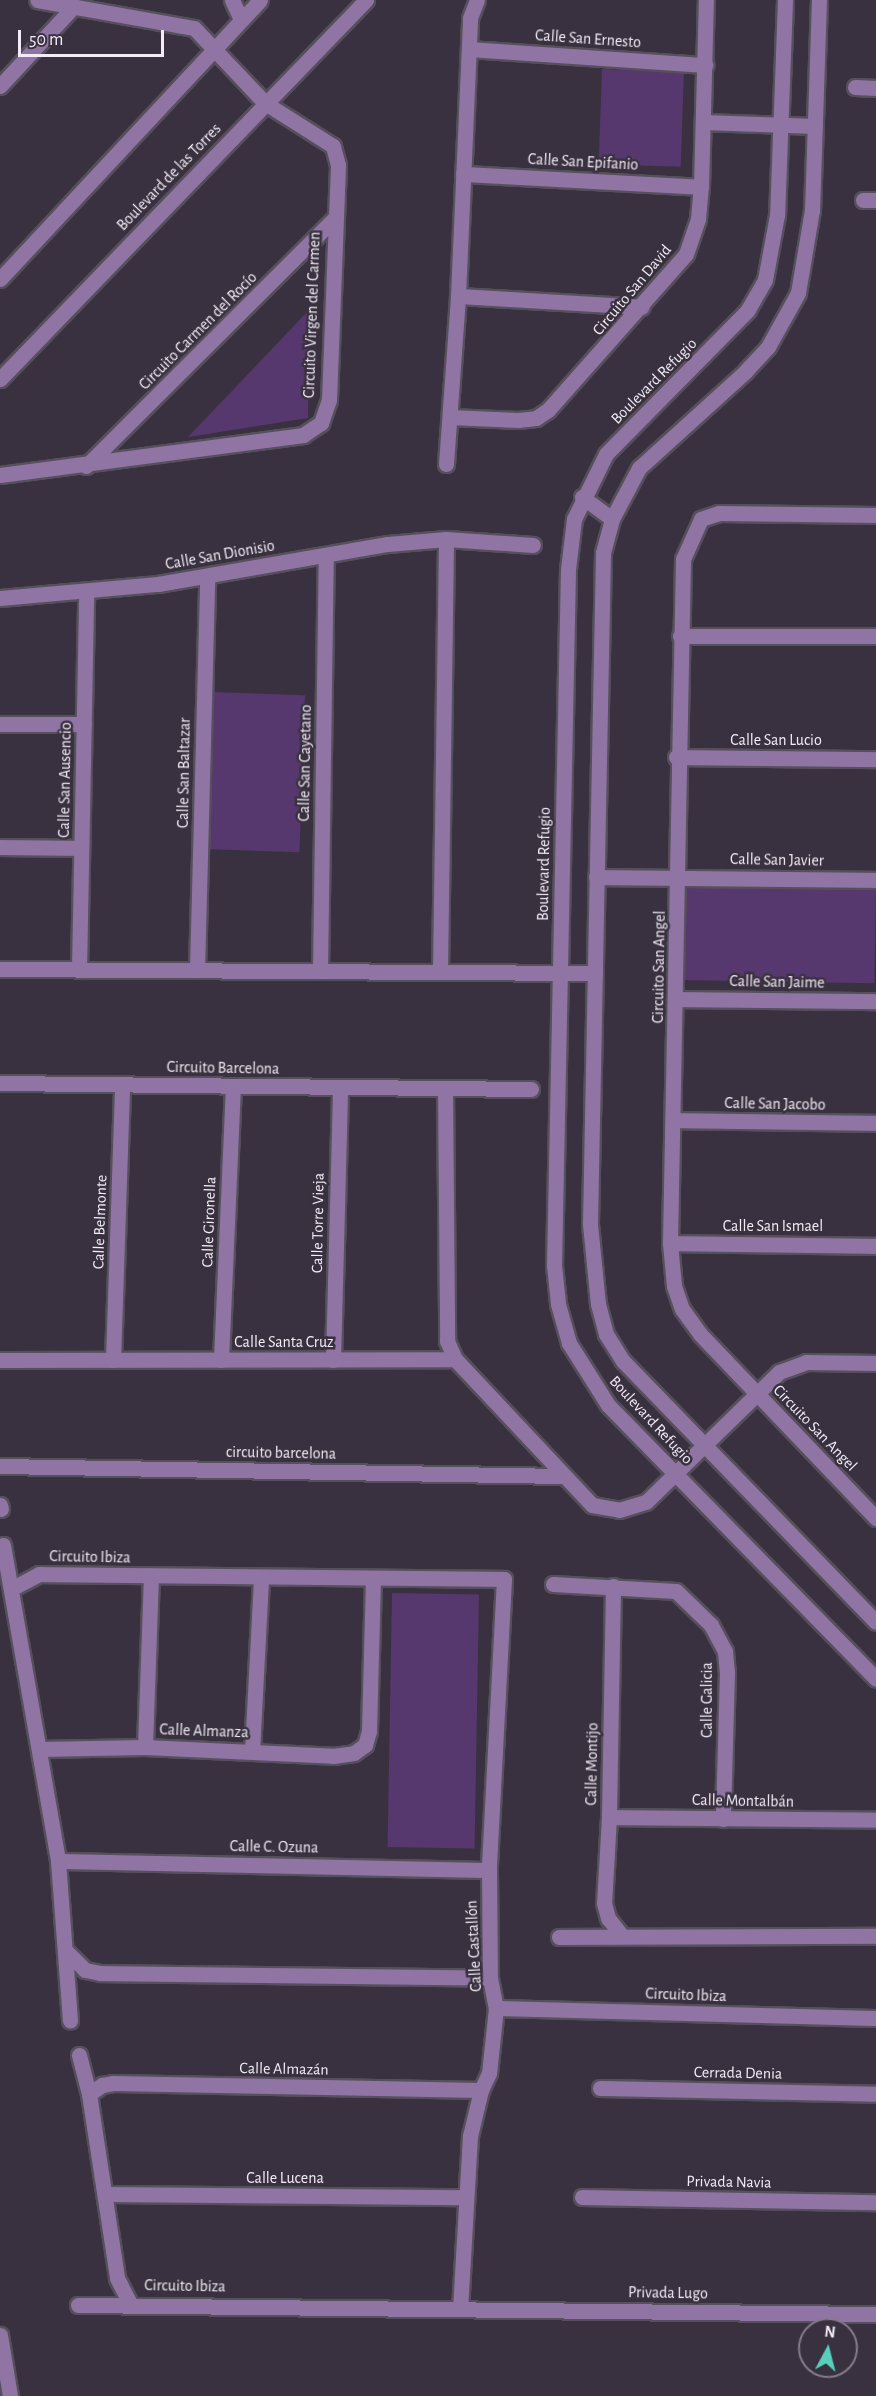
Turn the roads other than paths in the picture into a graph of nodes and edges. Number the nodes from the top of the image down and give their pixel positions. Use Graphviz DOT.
graph roads {
  1 [pos="37,0"];
  2 [pos="232,0"];
  3 [pos="260,0"];
  4 [pos="366,0"];
  5 [pos="477,0"];
  6 [pos="706,0"];
  7 [pos="785,0"];
  8 [pos="819,0"];
  9 [pos="74,6"];
  10 [pos="241,19"];
  11 [pos="211,48"];
  12 [pos="469,49"];
  13 [pos="705,66"];
  14 [pos="0,86"];
  15 [pos="855,87"];
  16 [pos="876,88"];
  17 [pos="265,103"];
  18 [pos="704,122"];
  19 [pos="781,125"];
  20 [pos="815,126"];
  21 [pos="463,174"];
  22 [pos="701,187"];
  23 [pos="333,220"];
  24 [pos="0,279"];
  25 [pos="458,296"];
  26 [pos="642,307"];
  27 [pos="0,379"];
  28 [pos="450,417"];
  29 [pos="446,464"];
  30 [pos="86,466"];
  31 [pos="0,475"];
  32 [pos="582,497"];
  33 [pos="876,515"];
  34 [pos="612,519"];
  35 [pos="446,539"];
  36 [pos="533,545"];
  37 [pos="326,555"];
  38 [pos="207,577"];
  39 [pos="86,592"];
  40 [pos="0,598"];
  41 [pos="680,636"];
  42 [pos="876,636"];
  43 [pos="0,724"];
  44 [pos="84,724"];
  45 [pos="676,757"];
  46 [pos="876,759"];
  47 [pos="0,847"];
  48 [pos="81,848"];
  49 [pos="596,877"];
  50 [pos="678,877"];
  51 [pos="876,880"];
  52 [pos="0,969"];
  53 [pos="79,970"];
  54 [pos="197,970"];
  55 [pos="320,971"];
  56 [pos="440,972"];
  57 [pos="560,973"];
  58 [pos="595,973"];
  59 [pos="677,999"];
  60 [pos="876,1001"];
  61 [pos="0,1083"];
  62 [pos="122,1084"];
  63 [pos="233,1086"];
  64 [pos="340,1087"];
  65 [pos="445,1088"];
  66 [pos="531,1089"];
  67 [pos="673,1120"];
  68 [pos="876,1123"];
  69 [pos="670,1243"];
  70 [pos="876,1246"];
  71 [pos="454,1359"];
  72 [pos="0,1360"];
  73 [pos="113,1360"];
  74 [pos="221,1360"];
  75 [pos="333,1360"];
  76 [pos="876,1363"];
  77 [pos="756,1392"];
  78 [pos="705,1447"];
  79 [pos="0,1466"];
  80 [pos="677,1474"];
  81 [pos="562,1476"];
  82 [pos="876,1518"];
  83 [pos="3,1545"];
  84 [pos="151,1576"];
  85 [pos="261,1579"];
  86 [pos="504,1579"];
  87 [pos="373,1580"];
  88 [pos="553,1584"];
  89 [pos="612,1586"];
  90 [pos="11,1589"];
  91 [pos="876,1622"];
  92 [pos="876,1679"];
  93 [pos="145,1747"];
  94 [pos="39,1749"];
  95 [pos="252,1750"];
  96 [pos="609,1817"];
  97 [pos="723,1819"];
  98 [pos="876,1821"];
  99 [pos="58,1861"];
  100 [pos="489,1870"];
  101 [pos="622,1936"];
  102 [pos="876,1936"];
  103 [pos="559,1937"];
  104 [pos="67,1952"];
  105 [pos="490,1978"];
  106 [pos="496,2008"];
  107 [pos="876,2018"];
  108 [pos="70,2021"];
  109 [pos="79,2055"];
  110 [pos="600,2088"];
  111 [pos="481,2090"];
  112 [pos="89,2094"];
  113 [pos="876,2094"];
  114 [pos="105,2194"];
  115 [pos="465,2197"];
  116 [pos="582,2197"];
  117 [pos="876,2202"];
  118 [pos="130,2303"];
  119 [pos="78,2305"];
  120 [pos="460,2308"];
  121 [pos="876,2314"];
  122 [pos="0,2335"];
  123 [pos="3,2368"];
  124 [pos="10,2396"];
  1 -- 9 [label="street, Circuito Virgen del Carmen"];
  2 -- 10 [label="street"];
  3 -- 10 [label="street"];
  4 -- 17 [label="street, Boulevard de las Torres"];
  5 -- 12 [label="street"];
  6 -- 13 [label="street, Circuito San David"];
  7 -- 19 [label="street, Boulevard Refugio"];
  8 -- 20 [label="street, Boulevard Refugio"];
  9 -- 11 [label="street, Circuito Virgen del Carmen"];
  9 -- 14 [label="street"];
  10 -- 11 [label="street"];
  11 -- 17 [label="street, Circuito Virgen del Carmen"];
  11 -- 24 [label="street"];
  12 -- 13 [label="street, Calle San Ernesto"];
  12 -- 21 [label="street"];
  13 -- 18 [label="street, Circuito San David"];
  15 -- 16 [label="street"];
  17 -- 23 [label="street, Circuito Virgen del Carmen"];
  17 -- 27 [label="street, Boulevard de las Torres"];
  18 -- 19 [label="street"];
  18 -- 22 [label="street, Circuito San David"];
  19 -- 20 [label="street"];
  19 -- 32 [label="street, Boulevard Refugio"];
  20 -- 34 [label="street, Boulevard Refugio"];
  21 -- 22 [label="street, Calle San Epifanio"];
  21 -- 25 [label="street"];
  22 -- 26 [label="street, Circuito San David"];
  23 -- 30 [label="street, Circuito Carmen del Rocío"];
  23 -- 30 [label="street, Circuito Virgen del Carmen"];
  25 -- 26 [label="street"];
  25 -- 28 [label="street"];
  26 -- 28 [label="street, Circuito San David"];
  28 -- 29 [label="street"];
  30 -- 31 [label="street, Circuito Virgen del Carmen"];
  32 -- 34 [label="street"];
  32 -- 57 [label="street, Boulevard Refugio"];
  33 -- 41 [label="street, Circuito San Angel"];
  34 -- 49 [label="street, Boulevard Refugio"];
  35 -- 36 [label="street, Calle San Dionisio"];
  35 -- 37 [label="street, Calle San Dionisio"];
  35 -- 56 [label="street"];
  37 -- 38 [label="street, Calle San Dionisio"];
  37 -- 55 [label="street, Calle San Cayetano"];
  38 -- 39 [label="street, Calle San Dionisio"];
  38 -- 54 [label="street, Calle San Baltazar"];
  39 -- 40 [label="street, Calle San Dionisio"];
  39 -- 44 [label="street, Calle San Ausencio"];
  41 -- 42 [label="street"];
  41 -- 45 [label="street, Circuito San Angel"];
  43 -- 44 [label="street"];
  44 -- 48 [label="street, Calle San Ausencio"];
  45 -- 46 [label="street, Calle San Lucio"];
  45 -- 50 [label="street, Circuito San Angel"];
  47 -- 48 [label="street"];
  48 -- 53 [label="street, Calle San Ausencio"];
  49 -- 50 [label="street, Calle San Javier"];
  49 -- 58 [label="street, Boulevard Refugio"];
  50 -- 51 [label="street, Calle San Javier"];
  50 -- 59 [label="street, Circuito San Angel"];
  52 -- 53 [label="street"];
  53 -- 54 [label="street"];
  54 -- 55 [label="street"];
  55 -- 56 [label="street"];
  56 -- 57 [label="street"];
  57 -- 58 [label="street"];
  57 -- 80 [label="street, Boulevard Refugio"];
  58 -- 78 [label="street, Boulevard Refugio"];
  59 -- 60 [label="street, Calle San Jaime"];
  59 -- 67 [label="street, Circuito San Angel"];
  61 -- 62 [label="street, Circuito Barcelona"];
  62 -- 63 [label="street, Circuito Barcelona"];
  62 -- 73 [label="street, Calle Belmonte"];
  63 -- 64 [label="street, Circuito Barcelona"];
  63 -- 74 [label="street, Calle Gironella"];
  64 -- 65 [label="street, Circuito Barcelona"];
  64 -- 75 [label="street, Calle Torre Vieja"];
  65 -- 66 [label="street, Circuito Barcelona"];
  65 -- 71 [label="street"];
  67 -- 68 [label="street, Calle San Jacobo"];
  67 -- 69 [label="street, Circuito San Angel"];
  69 -- 70 [label="street, Calle San Ismael"];
  69 -- 77 [label="street, Circuito San Angel"];
  71 -- 75 [label="street, Calle Santa Cruz"];
  71 -- 81 [label="street"];
  72 -- 73 [label="street"];
  73 -- 74 [label="street, Calle Santa Cruz"];
  74 -- 75 [label="street, Calle Santa Cruz"];
  76 -- 77 [label="street"];
  77 -- 78 [label="street"];
  77 -- 82 [label="street, Circuito San Angel"];
  78 -- 80 [label="street"];
  78 -- 91 [label="street, Boulevard Refugio"];
  79 -- 81 [label="street, circuito barcelona"];
  80 -- 81 [label="street"];
  80 -- 92 [label="street, Boulevard Refugio"];
  83 -- 90 [label="street"];
  84 -- 85 [label="street, Circuito Ibiza"];
  84 -- 90 [label="street, Circuito Ibiza"];
  84 -- 93 [label="street"];
  85 -- 87 [label="street, Circuito Ibiza"];
  85 -- 95 [label="street"];
  86 -- 87 [label="street, Circuito Ibiza"];
  86 -- 100 [label="street, Calle Castallón"];
  87 -- 95 [label="street, Calle Almanza"];
  88 -- 89 [label="street, Calle Galicia"];
  89 -- 96 [label="street, Calle Montijo"];
  89 -- 97 [label="street, Calle Galicia"];
  90 -- 94 [label="street"];
  93 -- 94 [label="street, Calle Almanza"];
  93 -- 95 [label="street, Calle Almanza"];
  94 -- 99 [label="street"];
  96 -- 97 [label="street, Calle Montalbán"];
  96 -- 101 [label="street, Calle Montijo"];
  97 -- 98 [label="street, Calle Montalbán"];
  99 -- 100 [label="street, Calle C. Ozuna"];
  99 -- 104 [label="street"];
  100 -- 105 [label="street, Calle Castallón"];
  101 -- 102 [label="street"];
  101 -- 103 [label="street"];
  104 -- 105 [label="street"];
  104 -- 108 [label="street"];
  105 -- 106 [label="street, Calle Castallón"];
  106 -- 107 [label="street, Circuito Ibiza"];
  106 -- 111 [label="street, Calle Castallón"];
  109 -- 112 [label="street, Circuito Ibiza"];
  110 -- 113 [label="street, Cerrada Denia"];
  111 -- 112 [label="street, Calle Almazán"];
  111 -- 115 [label="street, Calle Castallón"];
  112 -- 114 [label="street, Circuito Ibiza"];
  114 -- 115 [label="street, Calle Lucena"];
  114 -- 118 [label="street, Circuito Ibiza"];
  115 -- 120 [label="street, Calle Castallón"];
  116 -- 117 [label="street, Privada Navia"];
  118 -- 119 [label="street"];
  118 -- 120 [label="street, Circuito Ibiza"];
  120 -- 121 [label="street, Privada Lugo"];
  122 -- 123 [label="street"];
  123 -- 124 [label="street"];
}
